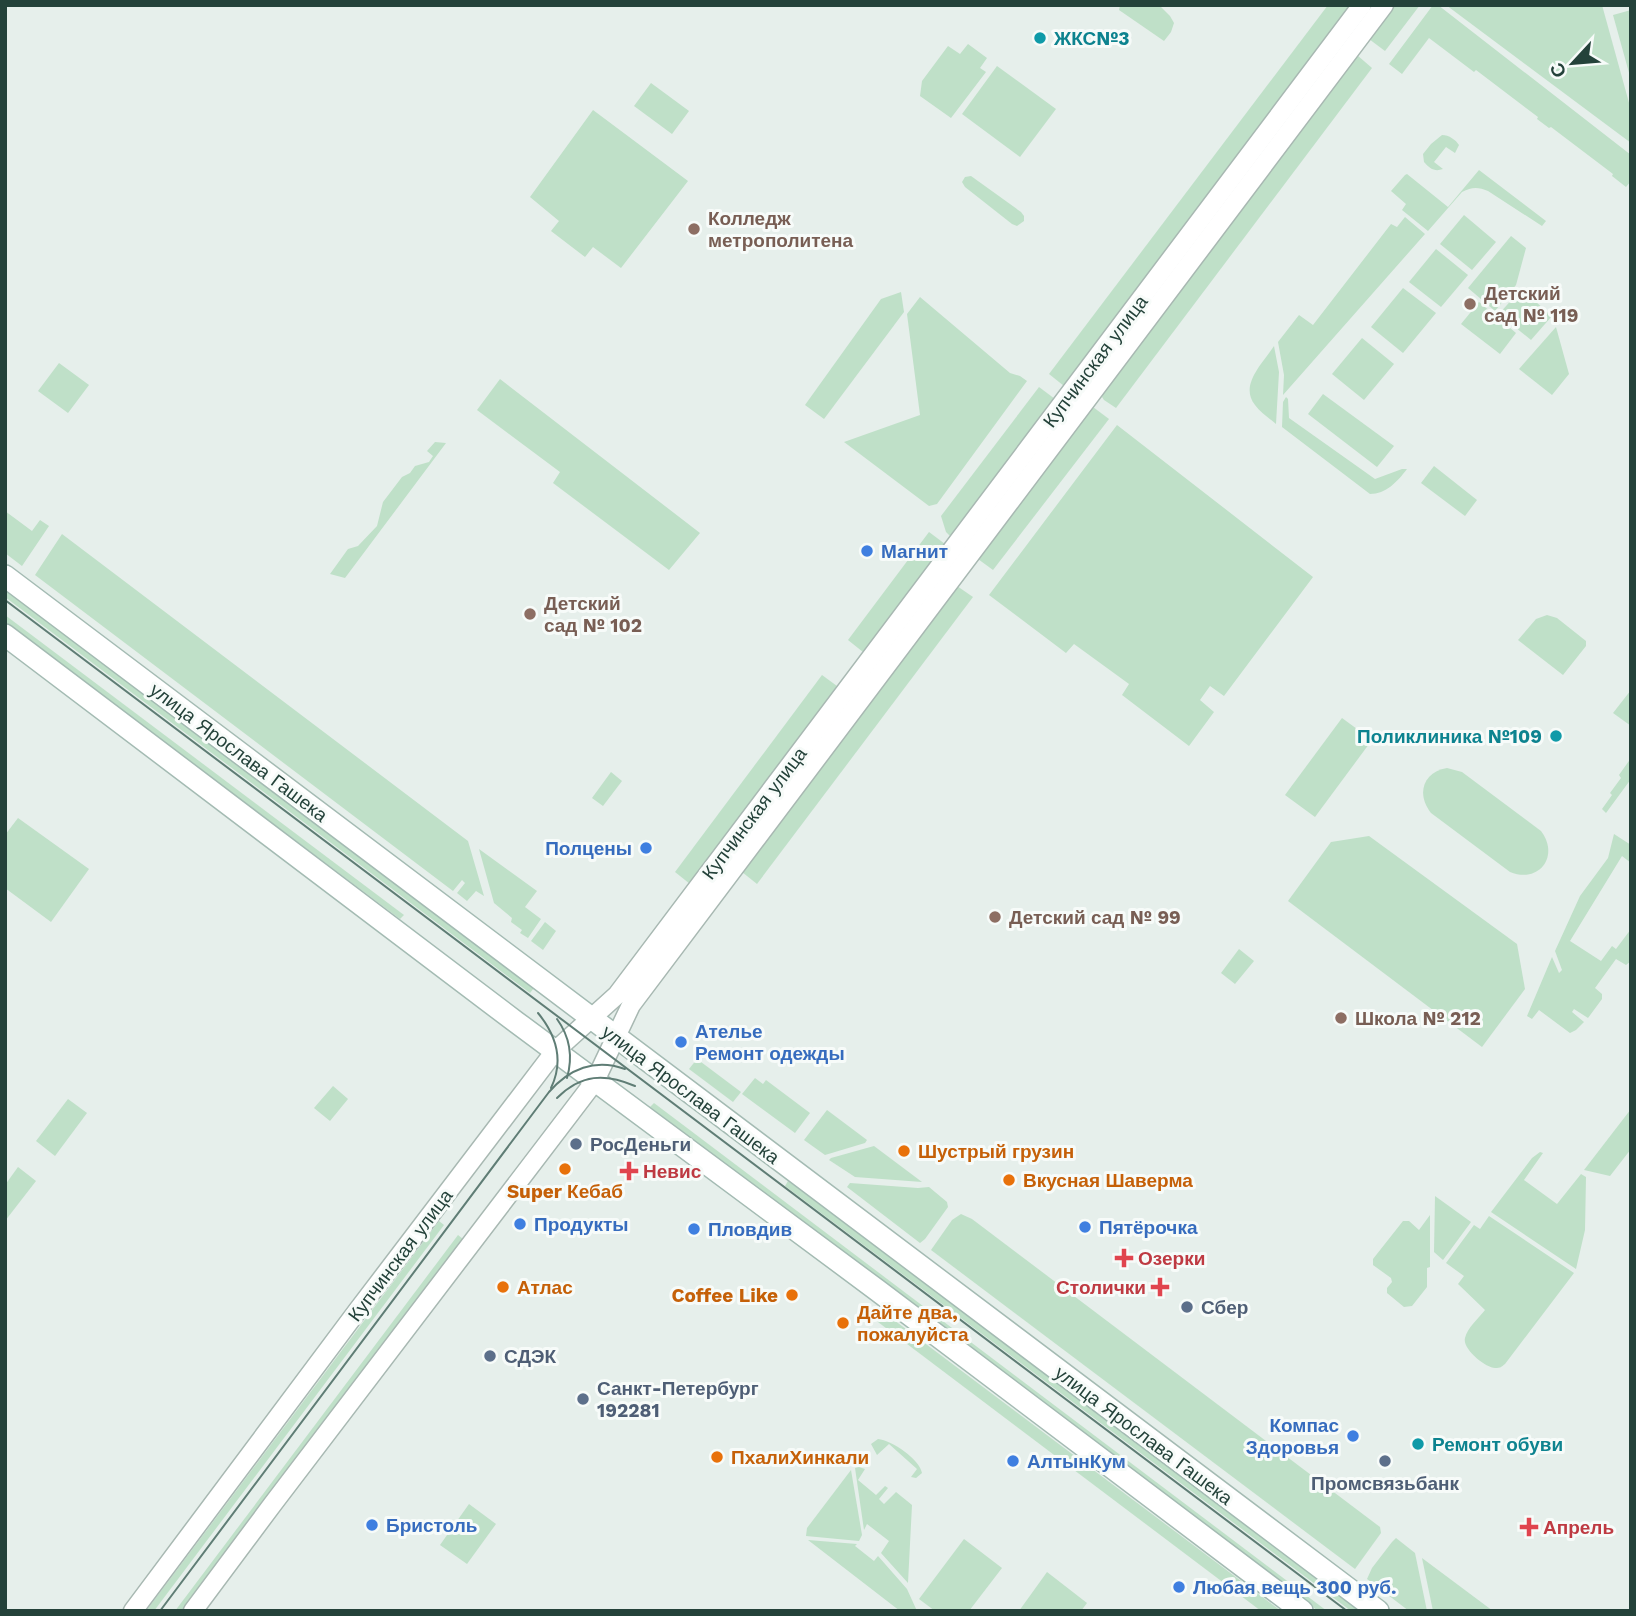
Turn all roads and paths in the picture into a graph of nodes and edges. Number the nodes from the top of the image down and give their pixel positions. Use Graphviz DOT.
graph roads {
  1 [pos="1362,5"];
  2 [pos="1384,5"];
  3 [pos="5,576"];
  4 [pos="5,635"];
  5 [pos="591,1018"];
  6 [pos="616,1037"];
  7 [pos="555,1051"];
  8 [pos="595,1081"];
  9 [pos="133,1611"];
  10 [pos="193,1611"];
  11 [pos="1302,1611"];
  12 [pos="1378,1611"];
  1 -- 5 [label="street, Купчинская улица"];
  2 -- 6 [label="street, Купчинская улица"];
  3 -- 5 [label="street, улица Ярослава Гашека"];
  4 -- 7 [label="street"];
  5 -- 6 [label="street, улица Ярослава Гашека"];
  5 -- 7 [label="street, Купчинская улица"];
  6 -- 8 [label="street, Купчинская улица"];
  6 -- 12 [label="street, улица Ярослава Гашека"];
  7 -- 8 [label="street"];
  7 -- 9 [label="street, Купчинская улица"];
  8 -- 10 [label="street, Купчинская улица"];
  8 -- 11 [label="street"];
}
